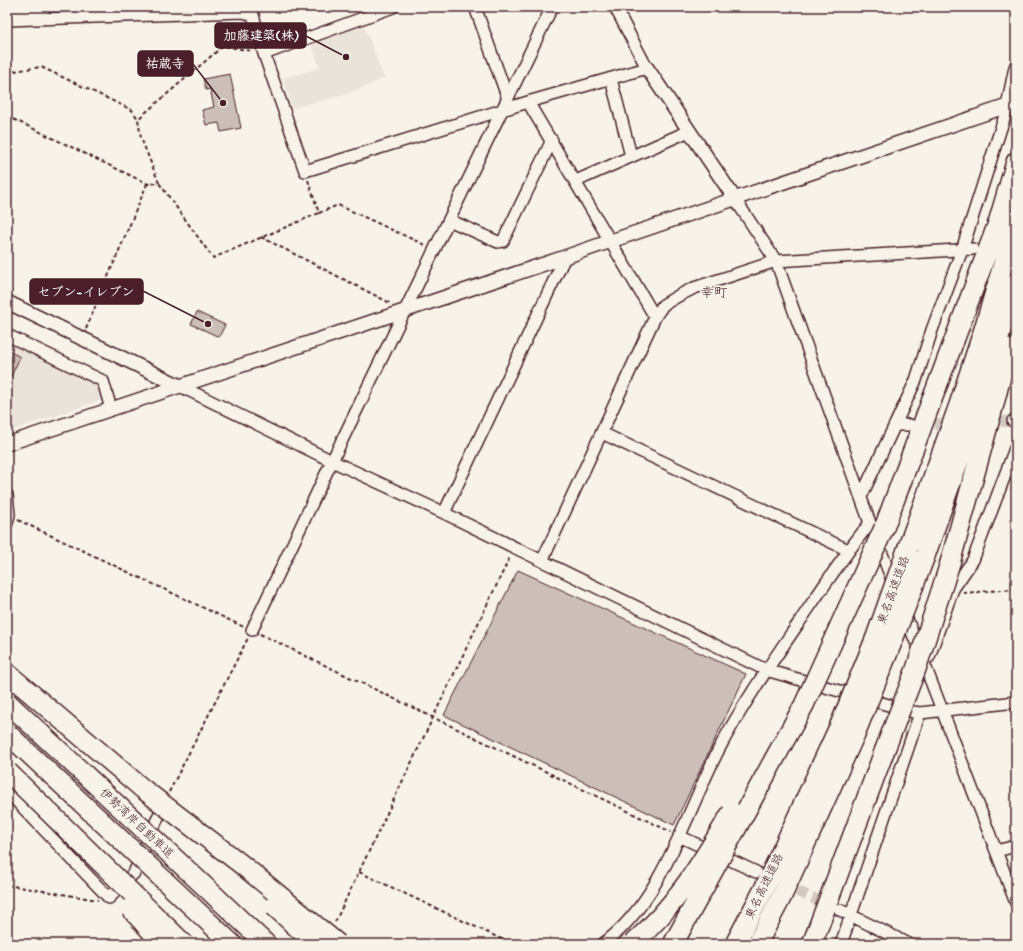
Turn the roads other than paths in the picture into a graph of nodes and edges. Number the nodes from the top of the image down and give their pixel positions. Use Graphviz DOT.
graph roads {
  1 [pos="46,7"];
  2 [pos="393,7"];
  3 [pos="475,7"];
  4 [pos="552,7"];
  5 [pos="615,7"];
  6 [pos="7,13"];
  7 [pos="7,20"];
  8 [pos="264,54"];
  9 [pos="1016,67"];
  10 [pos="647,68"];
  11 [pos="611,79"];
  12 [pos="508,99"];
  13 [pos="528,102"];
  14 [pos="1012,105"];
  15 [pos="501,111"];
  16 [pos="689,131"];
  17 [pos="552,140"];
  18 [pos="631,156"];
  19 [pos="1016,162"];
  20 [pos="576,181"];
  21 [pos="735,199"];
  22 [pos="449,220"];
  23 [pos="1016,221"];
  24 [pos="611,241"];
  25 [pos="968,250"];
  26 [pos="565,257"];
  27 [pos="776,261"];
  28 [pos="1016,283"];
  29 [pos="7,302"];
  30 [pos="406,311"];
  31 [pos="1016,314"];
  32 [pos="655,317"];
  33 [pos="7,335"];
  34 [pos="180,386"];
  35 [pos="111,409"];
  36 [pos="895,425"];
  37 [pos="910,425"];
  38 [pos="602,433"];
  39 [pos="7,444"];
  40 [pos="1016,446"];
  41 [pos="332,461"];
  42 [pos="861,497"];
  43 [pos="7,499"];
  44 [pos="444,513"];
  45 [pos="8,519"];
  46 [pos="877,525"];
  47 [pos="848,550"];
  48 [pos="917,552"];
  49 [pos="542,561"];
  50 [pos="252,630"];
  51 [pos="838,632"];
  52 [pos="7,664"];
  53 [pos="926,667"];
  54 [pos="766,670"];
  55 [pos="7,673"];
  56 [pos="7,702"];
  57 [pos="1016,702"];
  58 [pos="942,710"];
  59 [pos="920,713"];
  60 [pos="847,729"];
  61 [pos="7,733"];
  62 [pos="8,772"];
  63 [pos="875,777"];
  64 [pos="7,791"];
  65 [pos="166,799"];
  66 [pos="679,836"];
  67 [pos="1016,846"];
  68 [pos="996,851"];
  69 [pos="756,872"];
  70 [pos="1015,897"];
  71 [pos="840,910"];
  72 [pos="851,916"];
  73 [pos="328,943"];
  74 [pos="163,944"];
  75 [pos="184,944"];
  76 [pos="232,944"];
  77 [pos="266,944"];
  78 [pos="603,944"];
  79 [pos="632,944"];
  80 [pos="673,944"];
  81 [pos="735,944"];
  82 [pos="757,944"];
  83 [pos="799,944"];
  84 [pos="812,944"];
  85 [pos="841,944"];
  86 [pos="909,944"];
  1 -- 6 [label="street"];
  2 -- 8 [label="street"];
  3 -- 12 [label="street"];
  4 -- 12 [label="street"];
  5 -- 10 [label="street"];
  7 -- 8 [label="street"];
  8 -- 15 [label="street"];
  9 -- 14 [label="street"];
  10 -- 11 [label="street"];
  10 -- 16 [label="street"];
  11 -- 13 [label="street"];
  11 -- 18 [label="street"];
  12 -- 15 [label="street"];
  13 -- 15 [label="street"];
  13 -- 17 [label="street"];
  14 -- 21 [label="street"];
  14 -- 25 [label="street"];
  15 -- 22 [label="street"];
  16 -- 18 [label="street"];
  16 -- 21 [label="street"];
  17 -- 20 [label="street"];
  17 -- 22 [label="street"];
  18 -- 20 [label="street"];
  19 -- 46 [label="highway"];
  20 -- 24 [label="street"];
  21 -- 24 [label="street"];
  21 -- 27 [label="street"];
  22 -- 30 [label="street"];
  23 -- 48 [label="highway, 東名高速道路"];
  24 -- 26 [label="street"];
  24 -- 32 [label="street"];
  25 -- 27 [label="street"];
  25 -- 36 [label="street"];
  26 -- 30 [label="street"];
  26 -- 44 [label="street"];
  27 -- 32 [label="street"];
  27 -- 42 [label="street"];
  28 -- 48 [label="highway, 東名高速道路"];
  29 -- 34 [label="street"];
  30 -- 34 [label="street"];
  30 -- 41 [label="street"];
  31 -- 63 [label="highway, bridge"];
  32 -- 38 [label="street"];
  33 -- 35 [label="street"];
  34 -- 35 [label="street"];
  34 -- 41 [label="street"];
  35 -- 39 [label="street"];
  36 -- 37 [label="street"];
  36 -- 42 [label="street"];
  38 -- 47 [label="street"];
  38 -- 49 [label="street"];
  40 -- 53 [label="street"];
  41 -- 44 [label="street"];
  41 -- 50 [label="street"];
  42 -- 46 [label="street"];
  43 -- 45 [label="street"];
  44 -- 49 [label="street"];
  46 -- 47 [label="street"];
  46 -- 51 [label="highway, bridge"];
  46 -- 53 [label="street"];
  47 -- 54 [label="street"];
  48 -- 60 [label="highway, 東名高速道路, bridge"];
  49 -- 54 [label="street"];
  51 -- 79 [label="highway, bridge"];
  51 -- 80 [label="highway, bridge"];
  52 -- 65 [label="street"];
  53 -- 58 [label="street"];
  54 -- 59 [label="street"];
  54 -- 66 [label="street"];
  55 -- 73 [label="highway, bridge"];
  56 -- 77 [label="highway, 伊勢湾岸自動車道, bridge"];
  57 -- 58 [label="street"];
  58 -- 59 [label="street"];
  58 -- 68 [label="street"];
  59 -- 72 [label="street"];
  60 -- 81 [label="highway, 東名高速道路"];
  60 -- 82 [label="highway, 東名高速道路"];
  61 -- 76 [label="highway, 伊勢湾岸自動車道, bridge"];
  62 -- 74 [label="highway, bridge"];
  62 -- 75 [label="highway, bridge"];
  63 -- 83 [label="highway"];
  63 -- 84 [label="highway"];
  64 -- 65 [label="street"];
  65 -- 73 [label="street"];
  66 -- 69 [label="street"];
  66 -- 78 [label="street"];
  67 -- 68 [label="street"];
  68 -- 70 [label="street"];
  71 -- 72 [label="street"];
  72 -- 85 [label="street"];
  72 -- 86 [label="street"];
}
